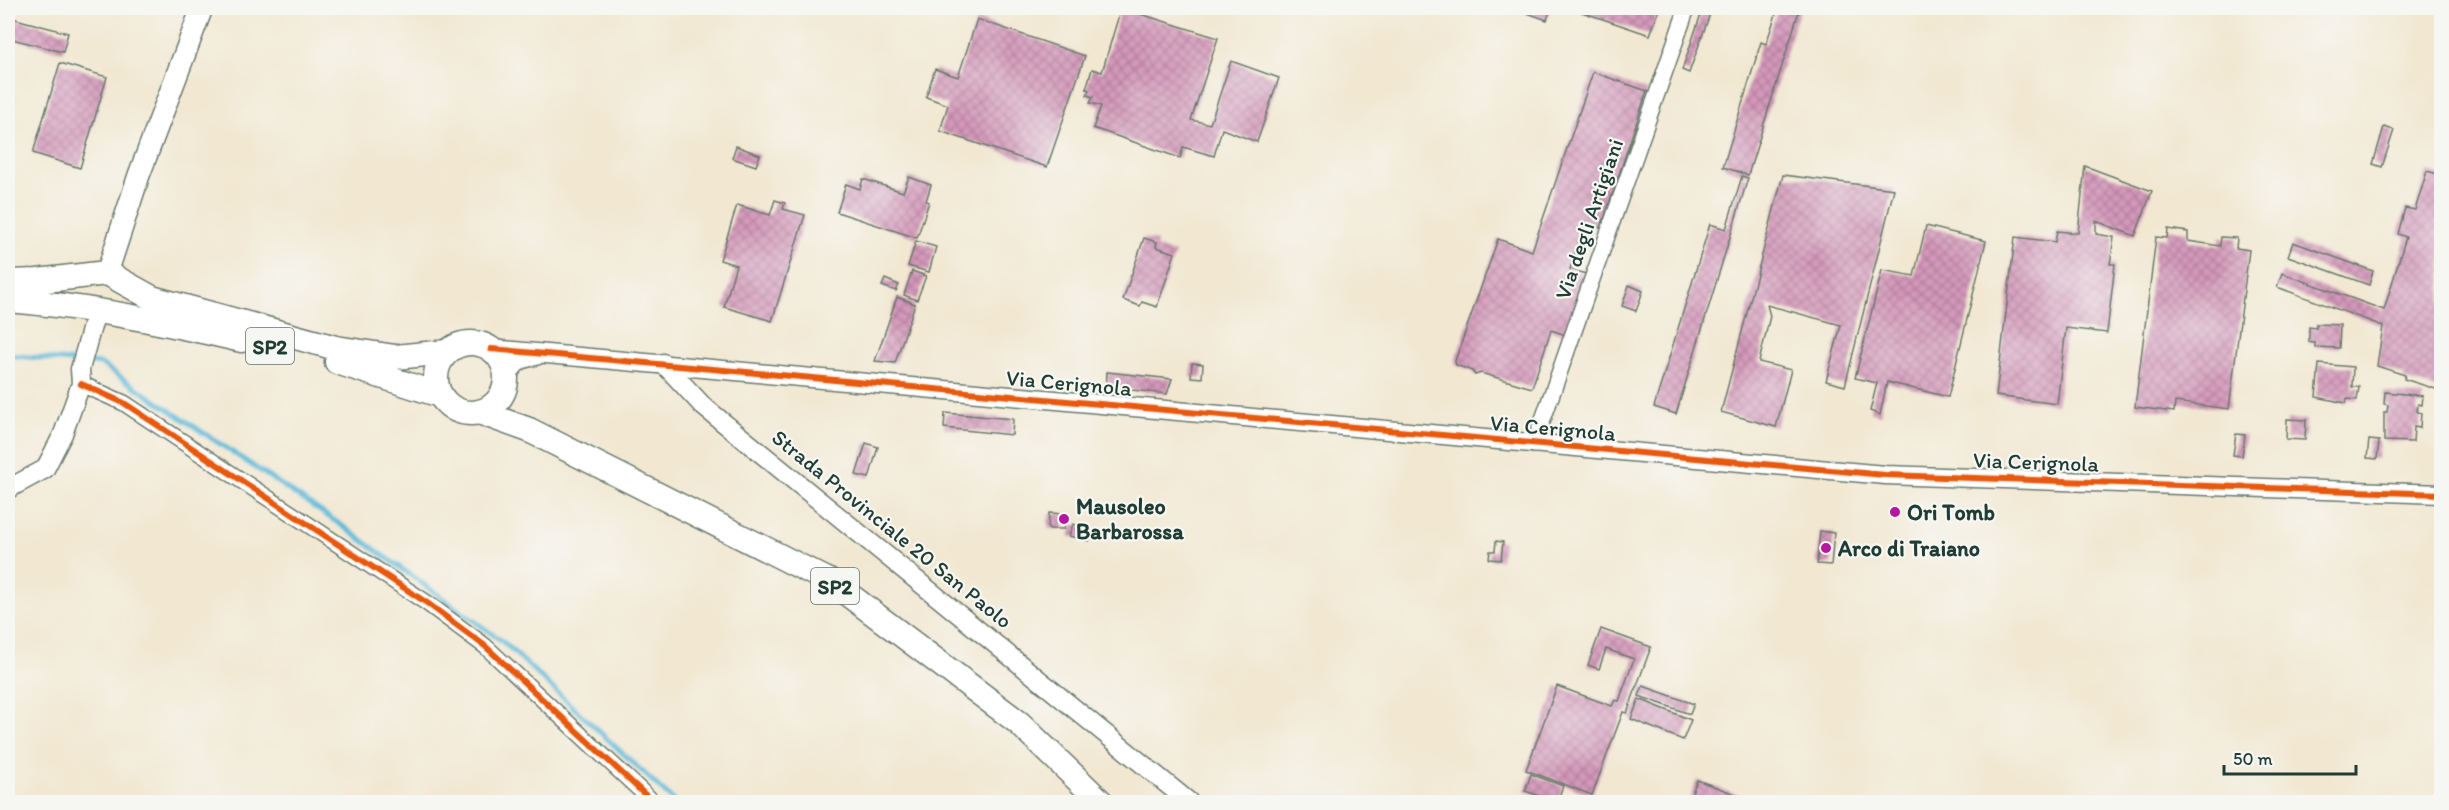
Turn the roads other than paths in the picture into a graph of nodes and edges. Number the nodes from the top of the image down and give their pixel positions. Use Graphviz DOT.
graph roads {
  1 [pos="202,8"];
  2 [pos="1687,8"];
  3 [pos="107,273"];
  4 [pos="8,282"];
  5 [pos="8,300"];
  6 [pos="92,323"];
  7 [pos="491,349"];
  8 [pos="447,352"];
  9 [pos="544,354"];
  10 [pos="663,363"];
  11 [pos="80,376"];
  12 [pos="505,385"];
  13 [pos="440,395"];
  14 [pos="479,412"];
  15 [pos="529,430"];
  16 [pos="1534,445"];
  17 [pos="8,489"];
  18 [pos="2442,494"];
  19 [pos="653,802"];
  20 [pos="1101,802"];
  21 [pos="1189,802"];
  1 -- 3 [label="main road"];
  2 -- 16 [label="street, Via degli Artigiani"];
  3 -- 4 [label="main road"];
  3 -- 8 [label="main road, SP2"];
  5 -- 6 [label="main road, SP2"];
  6 -- 11 [label="street"];
  6 -- 13 [label="main road, SP2"];
  7 -- 8 [label="main road, SP2"];
  7 -- 9 [label="street"];
  7 -- 12 [label="main road"];
  8 -- 13 [label="main road"];
  9 -- 10 [label="street"];
  9 -- 12 [label="street"];
  10 -- 16 [label="street, Via Cerignola"];
  10 -- 21 [label="street, Strada Provinciale 20 San Paolo"];
  11 -- 17 [label="street"];
  11 -- 19 [label="street"];
  12 -- 14 [label="main road"];
  12 -- 15 [label="main road"];
  13 -- 14 [label="main road, SP2"];
  14 -- 15 [label="main road, SP2"];
  15 -- 20 [label="main road, SP2"];
  16 -- 18 [label="street, Via Cerignola"];
}
